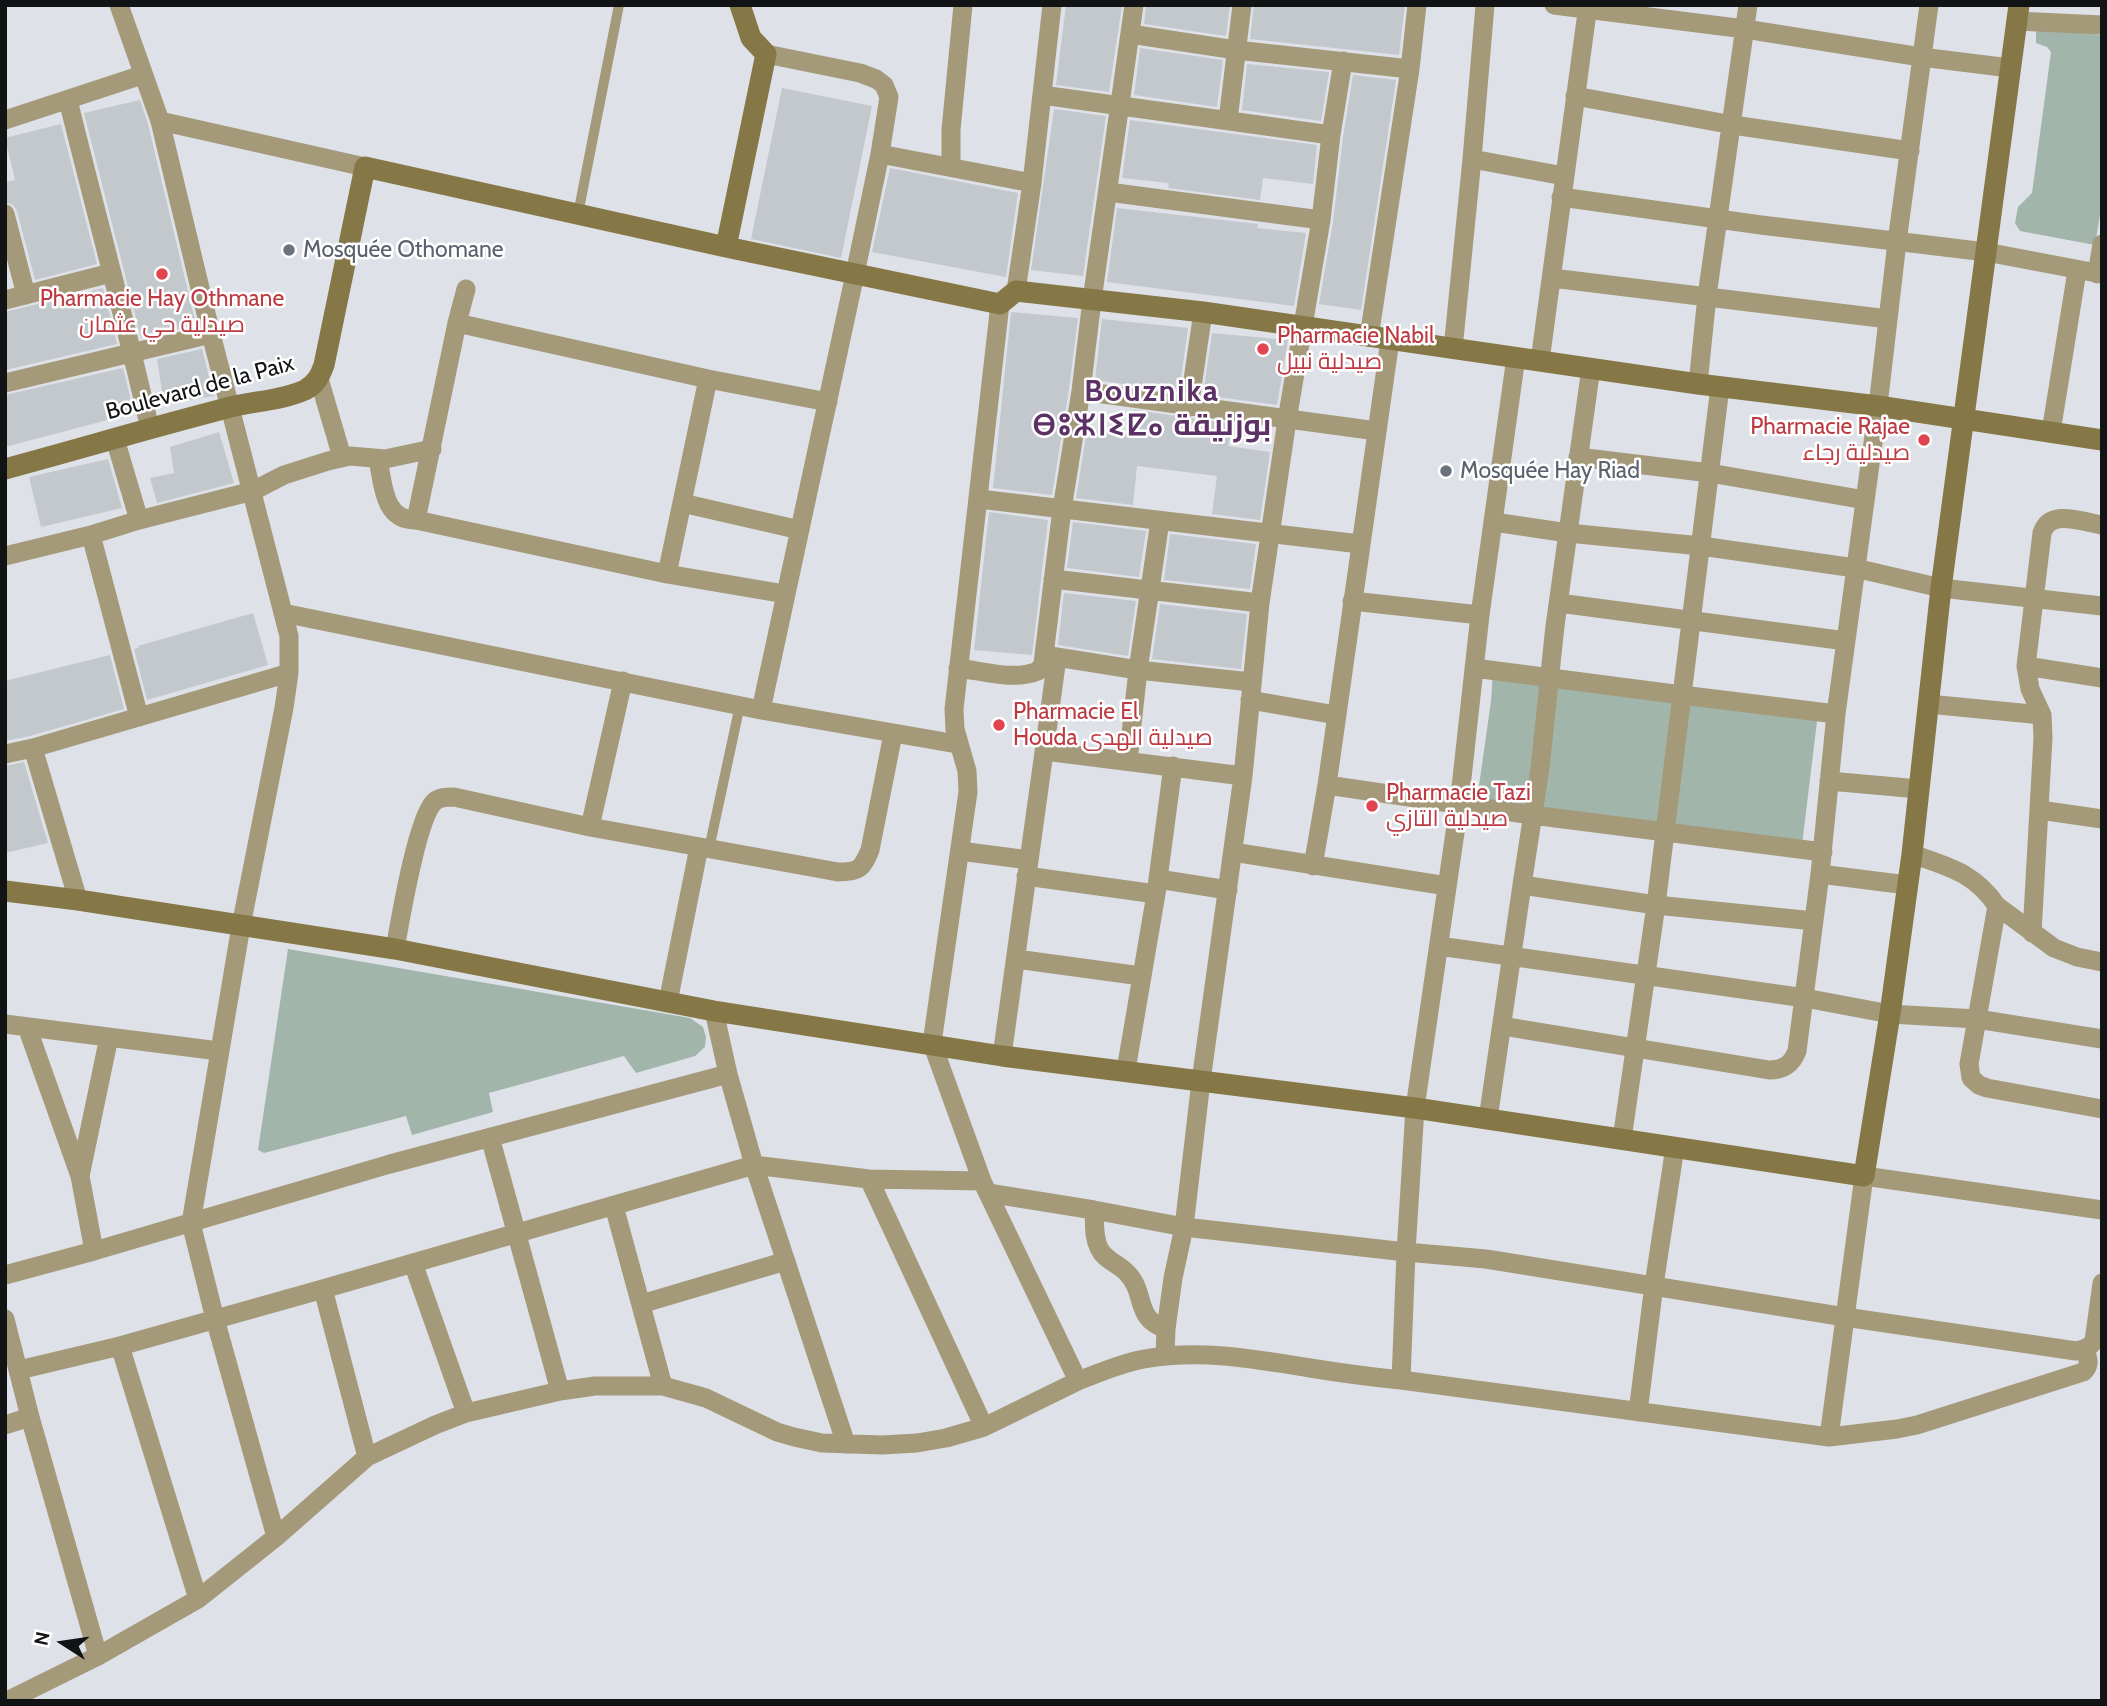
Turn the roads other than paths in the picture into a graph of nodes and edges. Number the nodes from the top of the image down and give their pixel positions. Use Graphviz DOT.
graph roads {
  1 [pos="119,5"];
  2 [pos="619,5"];
  3 [pos="740,5"];
  4 [pos="963,5"];
  5 [pos="1052,5"];
  6 [pos="1134,5"];
  7 [pos="1242,5"];
  8 [pos="1418,5"];
  9 [pos="1485,5"];
  10 [pos="1554,5"];
  11 [pos="1748,5"];
  12 [pos="1929,5"];
  13 [pos="1587,8"];
  14 [pos="2018,13"];
  15 [pos="2102,25"];
  16 [pos="1745,29"];
  17 [pos="1130,34"];
  18 [pos="1236,50"];
  19 [pos="766,54"];
  20 [pos="1921,57"];
  21 [pos="1343,61"];
  22 [pos="2010,68"];
  23 [pos="1410,69"];
  24 [pos="142,75"];
  25 [pos="1042,95"];
  26 [pos="1576,96"];
  27 [pos="68,100"];
  28 [pos="1121,105"];
  29 [pos="5,120"];
  30 [pos="1228,120"];
  31 [pos="159,121"];
  32 [pos="1733,125"];
  33 [pos="1331,135"];
  34 [pos="1910,151"];
  35 [pos="880,154"];
  36 [pos="1472,159"];
  37 [pos="951,166"];
  38 [pos="365,167"];
  39 [pos="1564,176"];
  40 [pos="1032,183"];
  41 [pos="1108,192"];
  42 [pos="1561,197"];
  43 [pos="5,214"];
  44 [pos="579,214"];
  45 [pos="1720,219"];
  46 [pos="1321,220"];
  47 [pos="1897,242"];
  48 [pos="2102,244"];
  49 [pos="726,247"];
  50 [pos="1986,252"];
  51 [pos="2077,271"];
  52 [pos="111,273"];
  53 [pos="855,274"];
  54 [pos="2099,274"];
  55 [pos="1552,278"];
  56 [pos="466,289"];
  57 [pos="26,295"];
  58 [pos="1707,296"];
  59 [pos="1008,298"];
  60 [pos="5,300"];
  61 [pos="1091,300"];
  62 [pos="1203,313"];
  63 [pos="1888,319"];
  64 [pos="457,323"];
  65 [pos="1302,327"];
  66 [pos="211,334"];
  67 [pos="1379,338"];
  68 [pos="1453,349"];
  69 [pos="133,353"];
  70 [pos="1516,357"];
  71 [pos="1540,361"];
  72 [pos="1591,368"];
  73 [pos="319,379"];
  74 [pos="708,379"];
  75 [pos="5,383"];
  76 [pos="1698,384"];
  77 [pos="1720,387"];
  78 [pos="1081,391"];
  79 [pos="828,402"];
  80 [pos="230,407"];
  81 [pos="1189,407"];
  82 [pos="1878,407"];
  83 [pos="1287,420"];
  84 [pos="1962,420"];
  85 [pos="150,429"];
  86 [pos="1377,431"];
  87 [pos="2051,432"];
  88 [pos="115,439"];
  89 [pos="2102,440"];
  90 [pos="432,449"];
  91 [pos="342,457"];
  92 [pos="1578,457"];
  93 [pos="378,459"];
  94 [pos="5,469"];
  95 [pos="1710,473"];
  96 [pos="253,491"];
  97 [pos="979,499"];
  98 [pos="1865,500"];
  99 [pos="682,503"];
  100 [pos="1062,509"];
  101 [pos="139,520"];
  102 [pos="416,520"];
  103 [pos="1160,522"];
  104 [pos="1494,522"];
  105 [pos="2102,525"];
  106 [pos="800,530"];
  107 [pos="1568,533"];
  108 [pos="91,535"];
  109 [pos="1271,535"];
  110 [pos="1360,544"];
  111 [pos="1701,545"];
  112 [pos="5,556"];
  113 [pos="1855,568"];
  114 [pos="667,574"];
  115 [pos="1053,579"];
  116 [pos="1941,588"];
  117 [pos="1151,591"];
  118 [pos="785,594"];
  119 [pos="2035,599"];
  120 [pos="1352,601"];
  121 [pos="1260,603"];
  122 [pos="1559,603"];
  123 [pos="2102,606"];
  124 [pos="283,613"];
  125 [pos="1480,615"];
  126 [pos="1690,621"];
  127 [pos="1846,641"];
  128 [pos="1050,657"];
  129 [pos="2026,666"];
  130 [pos="958,668"];
  131 [pos="1474,668"];
  132 [pos="1138,670"];
  133 [pos="289,673"];
  134 [pos="2102,678"];
  135 [pos="1550,679"];
  136 [pos="623,681"];
  137 [pos="1251,691"];
  138 [pos="1682,695"];
  139 [pos="1928,704"];
  140 [pos="740,705"];
  141 [pos="761,710"];
  142 [pos="1836,714"];
  143 [pos="1336,715"];
  144 [pos="2042,715"];
  145 [pos="139,717"];
  146 [pos="893,734"];
  147 [pos="957,744"];
  148 [pos="33,748"];
  149 [pos="1045,751"];
  150 [pos="5,754"];
  151 [pos="1128,761"];
  152 [pos="1173,766"];
  153 [pos="1243,776"];
  154 [pos="1829,781"];
  155 [pos="1326,785"];
  156 [pos="1919,789"];
  157 [pos="1459,805"];
  158 [pos="2040,810"];
  159 [pos="1532,816"];
  160 [pos="2102,819"];
  161 [pos="590,827"];
  162 [pos="1665,832"];
  163 [pos="704,848"];
  164 [pos="960,850"];
  165 [pos="1233,852"];
  166 [pos="1823,852"];
  167 [pos="1912,854"];
  168 [pos="1313,866"];
  169 [pos="1027,868"];
  170 [pos="1820,874"];
  171 [pos="1522,885"];
  172 [pos="1908,885"];
  173 [pos="1157,886"];
  174 [pos="1447,886"];
  175 [pos="1228,890"];
  176 [pos="5,891"];
  177 [pos="78,900"];
  178 [pos="1656,905"];
  179 [pos="1997,906"];
  180 [pos="1814,921"];
  181 [pos="241,926"];
  182 [pos="2032,933"];
  183 [pos="1439,946"];
  184 [pos="395,949"];
  185 [pos="1511,957"];
  186 [pos="1016,959"];
  187 [pos="2102,962"];
  188 [pos="1142,976"];
  189 [pos="1646,976"];
  190 [pos="1805,998"];
  191 [pos="668,1002"];
  192 [pos="713,1011"];
  193 [pos="1890,1014"];
  194 [pos="1977,1020"];
  195 [pos="5,1024"];
  196 [pos="1502,1026"];
  197 [pos="27,1027"];
  198 [pos="109,1037"];
  199 [pos="2102,1039"];
  200 [pos="932,1043"];
  201 [pos="1634,1047"];
  202 [pos="219,1051"];
  203 [pos="1002,1056"];
  204 [pos="1126,1070"];
  205 [pos="728,1074"];
  206 [pos="1201,1081"];
  207 [pos="1415,1108"];
  208 [pos="2102,1109"];
  209 [pos="1488,1119"];
  210 [pos="490,1137"];
  211 [pos="1622,1139"];
  212 [pos="1675,1147"];
  213 [pos="754,1165"];
  214 [pos="80,1176"];
  215 [pos="1864,1176"];
  216 [pos="869,1179"];
  217 [pos="985,1187"];
  218 [pos="614,1206"];
  219 [pos="1094,1210"];
  220 [pos="2102,1210"];
  221 [pos="191,1223"];
  222 [pos="1184,1227"];
  223 [pos="517,1234"];
  224 [pos="94,1251"];
  225 [pos="1406,1252"];
  226 [pos="786,1261"];
  227 [pos="413,1263"];
  228 [pos="5,1275"];
  229 [pos="2102,1283"];
  230 [pos="1654,1285"];
  231 [pos="323,1289"];
  232 [pos="641,1304"];
  233 [pos="1845,1317"];
  234 [pos="215,1318"];
  235 [pos="5,1319"];
  236 [pos="1166,1329"];
  237 [pos="120,1346"];
  238 [pos="2085,1349"];
  239 [pos="1166,1356"];
  240 [pos="19,1370"];
  241 [pos="1401,1380"];
  242 [pos="1078,1381"];
  243 [pos="663,1386"];
  244 [pos="560,1391"];
  245 [pos="1637,1412"];
  246 [pos="466,1413"];
  247 [pos="30,1417"];
  248 [pos="5,1425"];
  249 [pos="984,1427"];
  250 [pos="1829,1437"];
  251 [pos="846,1444"];
  252 [pos="367,1457"];
  253 [pos="276,1537"];
  254 [pos="198,1599"];
  255 [pos="98,1656"];
  256 [pos="7,1701"];
  1 -- 24 [label="street"];
  2 -- 44 [label="lane"];
  3 -- 19 [label="street"];
  4 -- 37 [label="street"];
  5 -- 25 [label="street"];
  6 -- 17 [label="street"];
  7 -- 18 [label="street"];
  8 -- 23 [label="street"];
  9 -- 36 [label="street"];
  10 -- 13 [label="street"];
  11 -- 16 [label="street"];
  12 -- 20 [label="street"];
  13 -- 16 [label="street"];
  13 -- 26 [label="street"];
  14 -- 15 [label="street"];
  14 -- 22 [label="street"];
  16 -- 20 [label="street"];
  16 -- 32 [label="street"];
  17 -- 18 [label="street"];
  17 -- 28 [label="street"];
  18 -- 21 [label="street"];
  18 -- 30 [label="street"];
  19 -- 35 [label="street"];
  19 -- 49 [label="street"];
  20 -- 22 [label="street"];
  20 -- 34 [label="street"];
  21 -- 23 [label="street"];
  21 -- 33 [label="street"];
  22 -- 50 [label="street"];
  23 -- 67 [label="street"];
  24 -- 27 [label="street"];
  24 -- 31 [label="street"];
  25 -- 28 [label="street"];
  25 -- 40 [label="street"];
  26 -- 32 [label="street"];
  26 -- 39 [label="street"];
  27 -- 29 [label="street"];
  27 -- 52 [label="street"];
  28 -- 30 [label="street"];
  28 -- 41 [label="street"];
  30 -- 33 [label="street"];
  31 -- 38 [label="street"];
  31 -- 66 [label="street"];
  32 -- 34 [label="street"];
  32 -- 45 [label="street"];
  33 -- 46 [label="street"];
  34 -- 47 [label="street"];
  35 -- 37 [label="street"];
  35 -- 53 [label="street"];
  36 -- 39 [label="street"];
  36 -- 68 [label="street"];
  37 -- 40 [label="street"];
  38 -- 44 [label="street"];
  38 -- 73 [label="street, Boulevard de la Paix"];
  39 -- 42 [label="street"];
  40 -- 59 [label="street"];
  41 -- 46 [label="street"];
  41 -- 61 [label="street"];
  42 -- 45 [label="street"];
  42 -- 55 [label="street"];
  43 -- 57 [label="street"];
  44 -- 49 [label="street"];
  45 -- 47 [label="street"];
  45 -- 58 [label="street"];
  46 -- 65 [label="street"];
  47 -- 50 [label="street"];
  47 -- 63 [label="street"];
  48 -- 54 [label="street"];
  49 -- 53 [label="street"];
  50 -- 51 [label="street"];
  50 -- 84 [label="street"];
  51 -- 54 [label="street"];
  51 -- 87 [label="street"];
  52 -- 57 [label="street"];
  52 -- 69 [label="street"];
  53 -- 59 [label="street"];
  53 -- 79 [label="street"];
  55 -- 58 [label="street"];
  55 -- 71 [label="street"];
  56 -- 64 [label="street"];
  57 -- 60 [label="street"];
  58 -- 63 [label="street"];
  58 -- 76 [label="street"];
  59 -- 61 [label="street"];
  59 -- 97 [label="street"];
  61 -- 62 [label="street"];
  61 -- 78 [label="street"];
  62 -- 65 [label="street"];
  62 -- 81 [label="street"];
  63 -- 82 [label="street"];
  64 -- 74 [label="street"];
  64 -- 90 [label="street"];
  65 -- 67 [label="street"];
  65 -- 83 [label="street"];
  66 -- 69 [label="street"];
  66 -- 80 [label="street"];
  67 -- 68 [label="street"];
  67 -- 86 [label="street"];
  68 -- 70 [label="street"];
  69 -- 75 [label="street"];
  69 -- 85 [label="street"];
  70 -- 71 [label="street"];
  70 -- 104 [label="street"];
  71 -- 72 [label="street"];
  72 -- 76 [label="street"];
  72 -- 92 [label="street"];
  73 -- 80 [label="street, Boulevard de la Paix"];
  73 -- 91 [label="street"];
  74 -- 79 [label="street"];
  74 -- 99 [label="street"];
  76 -- 77 [label="street"];
  77 -- 82 [label="street"];
  77 -- 95 [label="street"];
  78 -- 81 [label="street"];
  78 -- 100 [label="street"];
  79 -- 106 [label="street"];
  80 -- 85 [label="street, Boulevard de la Paix"];
  80 -- 96 [label="street"];
  81 -- 83 [label="street"];
  82 -- 84 [label="street"];
  82 -- 98 [label="street"];
  83 -- 86 [label="street"];
  83 -- 109 [label="street"];
  84 -- 87 [label="street"];
  84 -- 116 [label="street"];
  85 -- 88 [label="street, Boulevard de la Paix"];
  86 -- 110 [label="street"];
  87 -- 89 [label="street"];
  88 -- 94 [label="street, Boulevard de la Paix"];
  88 -- 101 [label="street"];
  90 -- 93 [label="street"];
  90 -- 102 [label="street"];
  91 -- 93 [label="street"];
  91 -- 96 [label="street"];
  92 -- 95 [label="street"];
  92 -- 107 [label="street"];
  93 -- 102 [label="street"];
  95 -- 98 [label="street"];
  95 -- 111 [label="street"];
  96 -- 101 [label="street"];
  96 -- 124 [label="street"];
  97 -- 100 [label="street"];
  97 -- 130 [label="street"];
  98 -- 113 [label="street"];
  99 -- 106 [label="street"];
  99 -- 114 [label="street"];
  100 -- 103 [label="street"];
  100 -- 115 [label="street"];
  101 -- 108 [label="street"];
  102 -- 114 [label="street"];
  103 -- 109 [label="street"];
  103 -- 117 [label="street"];
  104 -- 107 [label="street"];
  104 -- 125 [label="street"];
  105 -- 119 [label="street"];
  106 -- 118 [label="street"];
  107 -- 111 [label="street"];
  107 -- 122 [label="street"];
  108 -- 112 [label="street"];
  108 -- 145 [label="street"];
  109 -- 110 [label="street"];
  109 -- 121 [label="street"];
  110 -- 120 [label="street"];
  111 -- 113 [label="street"];
  111 -- 126 [label="street"];
  113 -- 116 [label="street"];
  113 -- 127 [label="street"];
  114 -- 118 [label="street"];
  115 -- 117 [label="street"];
  115 -- 128 [label="street"];
  116 -- 119 [label="street"];
  116 -- 139 [label="street"];
  117 -- 121 [label="street"];
  117 -- 132 [label="street"];
  118 -- 141 [label="street"];
  119 -- 123 [label="street"];
  119 -- 129 [label="street"];
  120 -- 125 [label="street"];
  120 -- 143 [label="street"];
  121 -- 137 [label="street"];
  122 -- 126 [label="street"];
  122 -- 135 [label="street"];
  124 -- 133 [label="street"];
  124 -- 136 [label="street"];
  125 -- 131 [label="street"];
  126 -- 127 [label="street"];
  126 -- 138 [label="street"];
  127 -- 142 [label="street"];
  128 -- 130 [label="street"];
  128 -- 132 [label="street"];
  128 -- 149 [label="street"];
  129 -- 134 [label="street"];
  129 -- 144 [label="street"];
  130 -- 147 [label="street"];
  131 -- 135 [label="street"];
  131 -- 157 [label="street"];
  132 -- 137 [label="street"];
  132 -- 151 [label="street"];
  133 -- 145 [label="street"];
  133 -- 181 [label="street"];
  135 -- 138 [label="street"];
  135 -- 159 [label="street"];
  136 -- 140 [label="street"];
  136 -- 161 [label="street"];
  137 -- 143 [label="street"];
  137 -- 153 [label="street"];
  138 -- 142 [label="street"];
  138 -- 162 [label="street"];
  139 -- 144 [label="street"];
  139 -- 156 [label="street"];
  140 -- 141 [label="street"];
  140 -- 163 [label="lane"];
  141 -- 146 [label="street"];
  142 -- 154 [label="street"];
  143 -- 155 [label="street"];
  144 -- 158 [label="street"];
  145 -- 148 [label="street"];
  146 -- 147 [label="street"];
  146 -- 163 [label="street"];
  147 -- 164 [label="street"];
  148 -- 150 [label="street"];
  148 -- 177 [label="street"];
  149 -- 151 [label="street"];
  149 -- 169 [label="street"];
  151 -- 152 [label="street"];
  152 -- 153 [label="street"];
  152 -- 173 [label="street"];
  153 -- 165 [label="street"];
  154 -- 156 [label="street"];
  154 -- 166 [label="street"];
  155 -- 157 [label="street"];
  155 -- 168 [label="street"];
  156 -- 167 [label="street"];
  157 -- 159 [label="street"];
  157 -- 174 [label="street"];
  158 -- 160 [label="street"];
  158 -- 182 [label="street"];
  159 -- 162 [label="street"];
  159 -- 171 [label="street"];
  161 -- 163 [label="street"];
  161 -- 184 [label="street"];
  162 -- 166 [label="street"];
  162 -- 178 [label="street"];
  163 -- 191 [label="street"];
  164 -- 169 [label="street"];
  164 -- 200 [label="street"];
  165 -- 168 [label="street"];
  165 -- 175 [label="street"];
  166 -- 170 [label="street"];
  167 -- 172 [label="street"];
  167 -- 179 [label="street"];
  168 -- 174 [label="street"];
  169 -- 173 [label="street"];
  169 -- 186 [label="street"];
  170 -- 172 [label="street"];
  170 -- 180 [label="street"];
  171 -- 178 [label="street"];
  171 -- 185 [label="street"];
  172 -- 193 [label="street"];
  173 -- 175 [label="street"];
  173 -- 188 [label="street"];
  174 -- 183 [label="street"];
  175 -- 206 [label="street"];
  176 -- 177 [label="street"];
  177 -- 181 [label="street"];
  178 -- 180 [label="street"];
  178 -- 189 [label="street"];
  179 -- 182 [label="street"];
  179 -- 194 [label="street"];
  180 -- 190 [label="street"];
  181 -- 184 [label="street"];
  181 -- 202 [label="street"];
  182 -- 187 [label="street"];
  183 -- 185 [label="street"];
  183 -- 207 [label="street"];
  184 -- 191 [label="street"];
  185 -- 189 [label="street"];
  185 -- 196 [label="street"];
  186 -- 188 [label="street"];
  186 -- 203 [label="street"];
  188 -- 204 [label="street"];
  189 -- 190 [label="street"];
  189 -- 201 [label="street"];
  190 -- 193 [label="street"];
  190 -- 201 [label="street"];
  191 -- 192 [label="street"];
  192 -- 200 [label="street"];
  192 -- 205 [label="street"];
  193 -- 194 [label="street"];
  193 -- 215 [label="street"];
  194 -- 199 [label="street"];
  194 -- 208 [label="street"];
  195 -- 197 [label="street"];
  196 -- 201 [label="street"];
  196 -- 209 [label="street"];
  197 -- 198 [label="street"];
  197 -- 214 [label="street"];
  198 -- 202 [label="street"];
  198 -- 214 [label="street"];
  200 -- 203 [label="street"];
  200 -- 217 [label="street"];
  201 -- 211 [label="street"];
  202 -- 221 [label="street"];
  203 -- 204 [label="street"];
  204 -- 206 [label="street"];
  205 -- 210 [label="street"];
  205 -- 213 [label="street"];
  206 -- 207 [label="street"];
  206 -- 222 [label="street"];
  207 -- 209 [label="street"];
  207 -- 225 [label="street"];
  209 -- 211 [label="street"];
  210 -- 221 [label="street"];
  210 -- 223 [label="street"];
  211 -- 212 [label="street"];
  212 -- 215 [label="street"];
  212 -- 230 [label="street"];
  213 -- 216 [label="street"];
  213 -- 218 [label="street"];
  213 -- 226 [label="street"];
  214 -- 224 [label="street"];
  215 -- 220 [label="street"];
  215 -- 233 [label="street"];
  216 -- 217 [label="street"];
  216 -- 249 [label="street"];
  217 -- 219 [label="street"];
  217 -- 242 [label="street"];
  218 -- 223 [label="street"];
  218 -- 232 [label="street"];
  219 -- 222 [label="street"];
  219 -- 236 [label="street"];
  221 -- 224 [label="street"];
  221 -- 234 [label="street"];
  222 -- 225 [label="street"];
  222 -- 236 [label="street"];
  223 -- 227 [label="street"];
  223 -- 244 [label="street"];
  224 -- 228 [label="street"];
  225 -- 230 [label="street"];
  225 -- 241 [label="street"];
  226 -- 232 [label="street"];
  226 -- 251 [label="street"];
  227 -- 231 [label="street"];
  227 -- 246 [label="street"];
  229 -- 238 [label="street"];
  230 -- 233 [label="street"];
  230 -- 245 [label="street"];
  231 -- 234 [label="street"];
  231 -- 252 [label="street"];
  232 -- 243 [label="street"];
  233 -- 238 [label="street"];
  233 -- 250 [label="street"];
  234 -- 237 [label="street"];
  234 -- 253 [label="street"];
  235 -- 240 [label="street"];
  236 -- 239 [label="street"];
  237 -- 240 [label="street"];
  237 -- 254 [label="street"];
  238 -- 250 [label="street"];
  239 -- 241 [label="street"];
  239 -- 242 [label="street"];
  240 -- 247 [label="street"];
  241 -- 245 [label="street"];
  242 -- 249 [label="street"];
  243 -- 244 [label="street"];
  243 -- 251 [label="street"];
  244 -- 246 [label="street"];
  245 -- 250 [label="street"];
  246 -- 252 [label="street"];
  247 -- 248 [label="street"];
  247 -- 255 [label="street"];
  249 -- 251 [label="street"];
  252 -- 253 [label="street"];
  253 -- 254 [label="street"];
  254 -- 255 [label="street"];
  255 -- 256 [label="street"];
}
